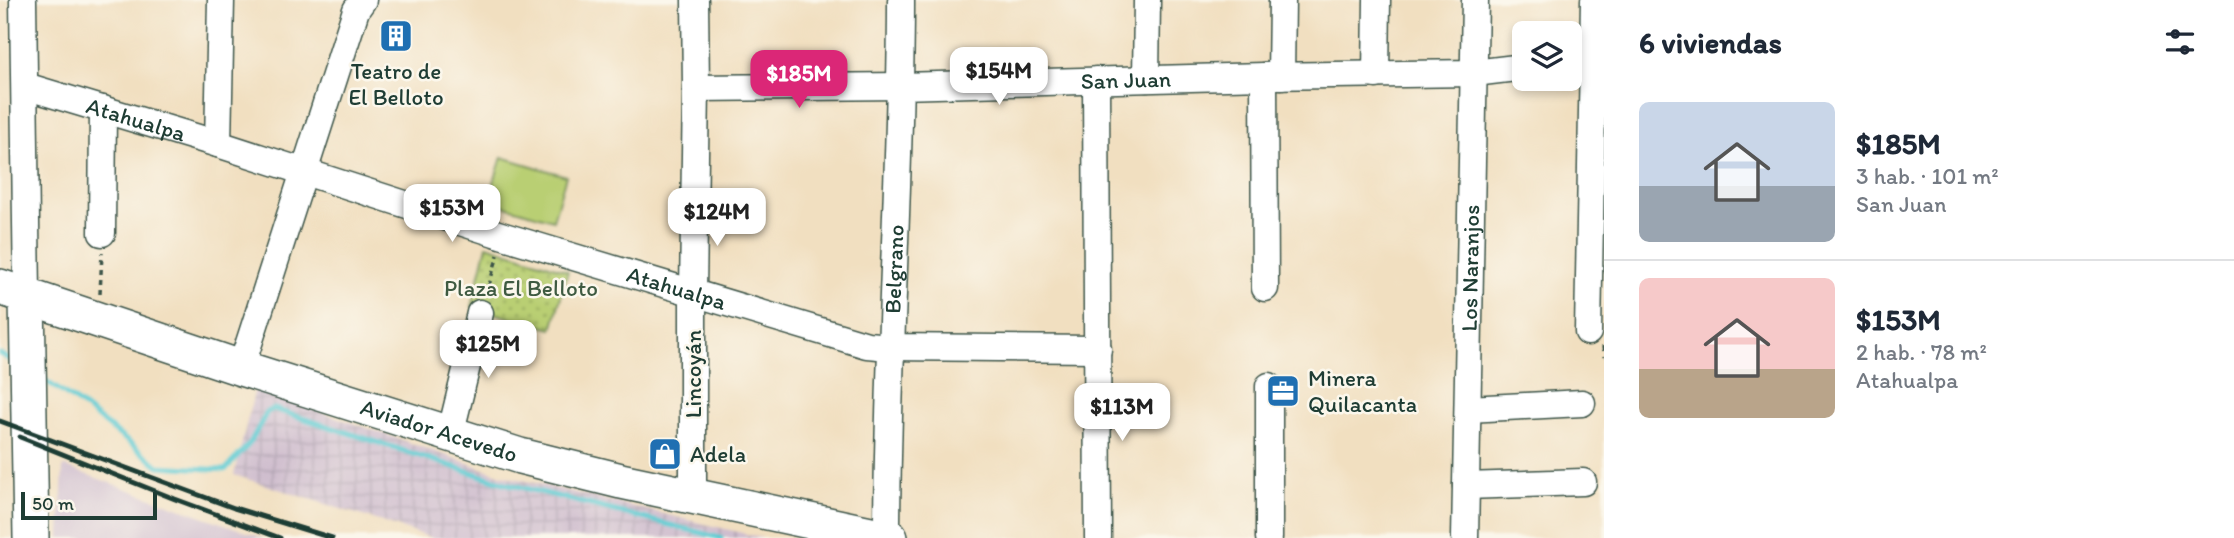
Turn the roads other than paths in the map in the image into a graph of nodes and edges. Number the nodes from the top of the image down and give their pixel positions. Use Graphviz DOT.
graph roads {
  1 [pos="23,0"];
  2 [pos="221,0"];
  3 [pos="363,0"];
  4 [pos="695,0"];
  5 [pos="901,0"];
  6 [pos="1147,0"];
  7 [pos="1282,0"];
  8 [pos="1377,0"];
  9 [pos="1475,0"];
  10 [pos="1594,0"];
  11 [pos="1589,58"];
  12 [pos="1512,69"];
  13 [pos="1474,74"];
  14 [pos="1376,75"];
  15 [pos="1273,76"];
  16 [pos="1146,79"];
  17 [pos="1096,80"];
  18 [pos="25,86"];
  19 [pos="901,86"];
  20 [pos="696,88"];
  21 [pos="103,109"];
  22 [pos="218,144"];
  23 [pos="304,172"];
  24 [pos="102,233"];
  25 [pos="1265,288"];
  26 [pos="14,291"];
  27 [pos="692,292"];
  28 [pos="480,313"];
  29 [pos="1588,332"];
  30 [pos="890,347"];
  31 [pos="1098,349"];
  32 [pos="241,368"];
  33 [pos="1269,386"];
  34 [pos="1582,403"];
  35 [pos="1468,409"];
  36 [pos="450,435"];
  37 [pos="1583,482"];
  38 [pos="1466,486"];
  39 [pos="693,496"];
  40 [pos="31,538"];
  41 [pos="888,538"];
  42 [pos="1098,538"];
  43 [pos="1269,538"];
  44 [pos="1465,538"];
  1 -- 18 [label="street"];
  2 -- 22 [label="street"];
  3 -- 23 [label="street"];
  4 -- 20 [label="street, Lincoyán"];
  5 -- 19 [label="street, Belgrano"];
  6 -- 16 [label="street"];
  7 -- 15 [label="street"];
  8 -- 14 [label="street"];
  9 -- 13 [label="street, Los Naranjos"];
  10 -- 11 [label="street"];
  11 -- 29 [label="street"];
  12 -- 13 [label="street, San Juan"];
  13 -- 14 [label="street, San Juan"];
  13 -- 35 [label="street, Los Naranjos"];
  14 -- 15 [label="street, San Juan"];
  15 -- 16 [label="street, San Juan"];
  15 -- 25 [label="street"];
  16 -- 17 [label="street, San Juan"];
  17 -- 19 [label="street, San Juan"];
  17 -- 31 [label="street"];
  18 -- 21 [label="street, Atahualpa"];
  18 -- 26 [label="street"];
  19 -- 20 [label="street, San Juan"];
  19 -- 30 [label="street, Belgrano"];
  20 -- 27 [label="street, Lincoyán"];
  21 -- 22 [label="street, Atahualpa"];
  21 -- 24 [label="street"];
  22 -- 23 [label="street, Atahualpa"];
  23 -- 27 [label="street, Atahualpa"];
  23 -- 32 [label="street"];
  26 -- 32 [label="main road, Aviador Acevedo"];
  26 -- 40 [label="main road"];
  27 -- 30 [label="street, Atahualpa"];
  27 -- 39 [label="street, Lincoyán"];
  28 -- 36 [label="street"];
  30 -- 31 [label="street, Atahualpa"];
  30 -- 41 [label="street, Belgrano"];
  31 -- 42 [label="street"];
  32 -- 36 [label="main road, Aviador Acevedo"];
  33 -- 43 [label="street"];
  34 -- 35 [label="street"];
  35 -- 38 [label="street, Los Naranjos"];
  36 -- 39 [label="main road, Aviador Acevedo"];
  37 -- 38 [label="street"];
  38 -- 44 [label="street, Los Naranjos"];
  39 -- 41 [label="main road, Aviador Acevedo"];
}
